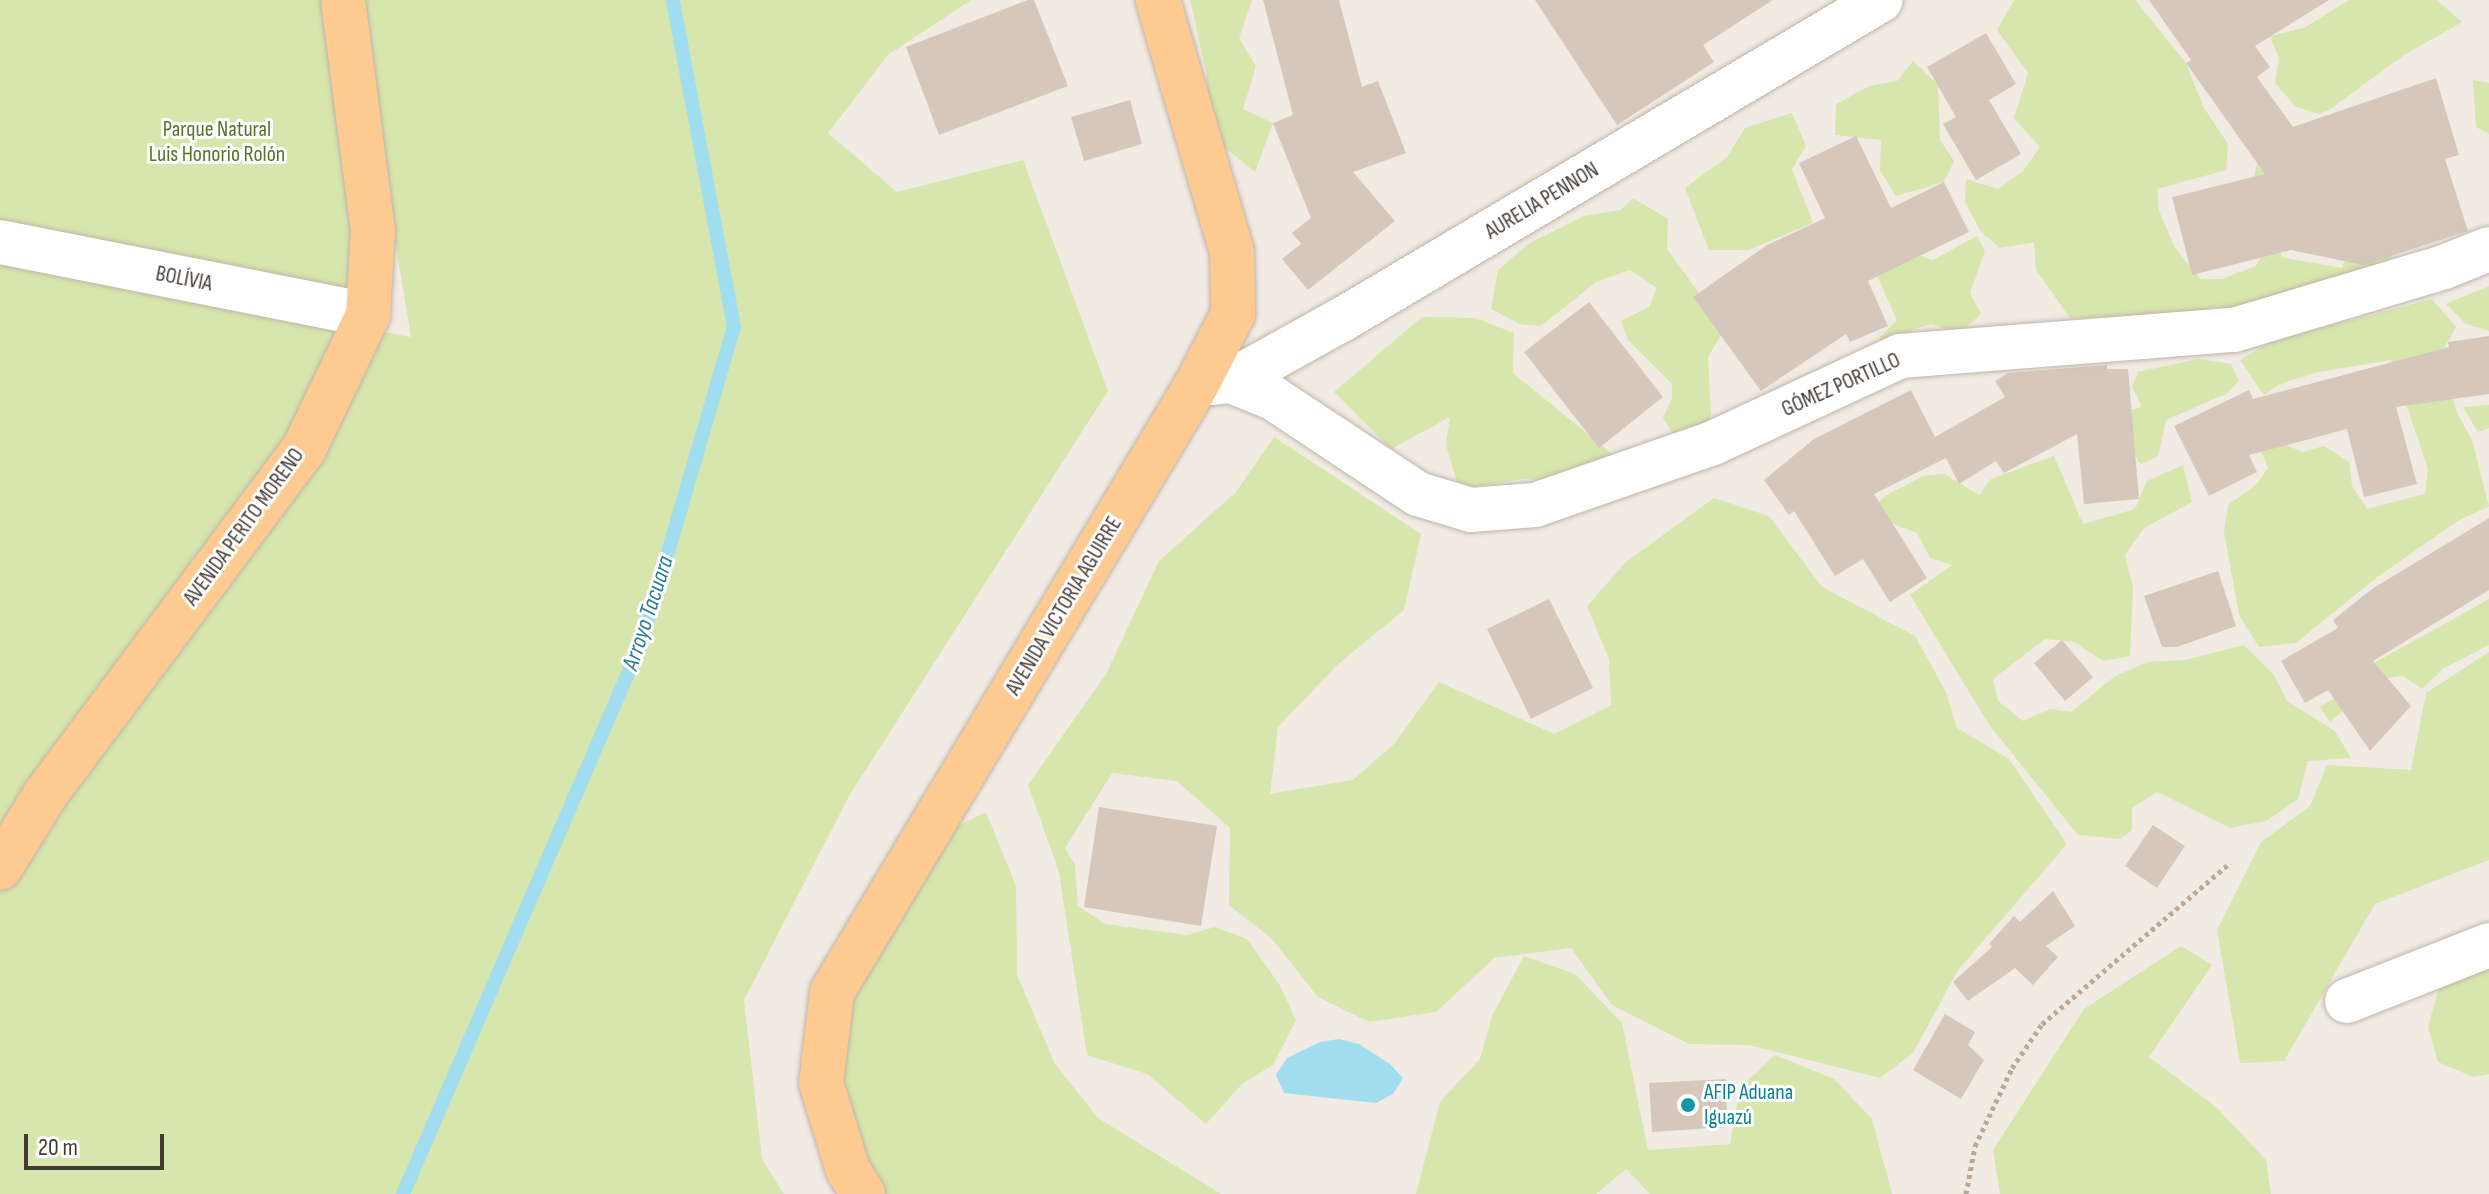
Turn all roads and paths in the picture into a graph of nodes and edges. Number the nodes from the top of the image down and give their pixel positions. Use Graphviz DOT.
graph roads {
  1 [pos="343,0"];
  2 [pos="1158,0"];
  3 [pos="1881,0"];
  4 [pos="0,242"];
  5 [pos="2489,249"];
  6 [pos="368,315"];
  7 [pos="1214,383"];
  8 [pos="2230,863"];
  9 [pos="0,868"];
  10 [pos="2489,945"];
  11 [pos="2347,1001"];
  12 [pos="863,1194"];
  13 [pos="1966,1194"];
  1 -- 6 [label="main road, AVENIDA PERITO MORENO"];
  2 -- 7 [label="main road, AVENIDA VICTORIA AGUIRRE"];
  3 -- 7 [label="street, AURELIA PENNON"];
  4 -- 6 [label="street, BOLÍVIA"];
  5 -- 7 [label="street, GÓMEZ PORTILLO"];
  6 -- 9 [label="main road, AVENIDA PERITO MORENO"];
  7 -- 12 [label="main road, AVENIDA VICTORIA AGUIRRE"];
  8 -- 13 [label="path"];
  10 -- 11 [label="street"];
}
